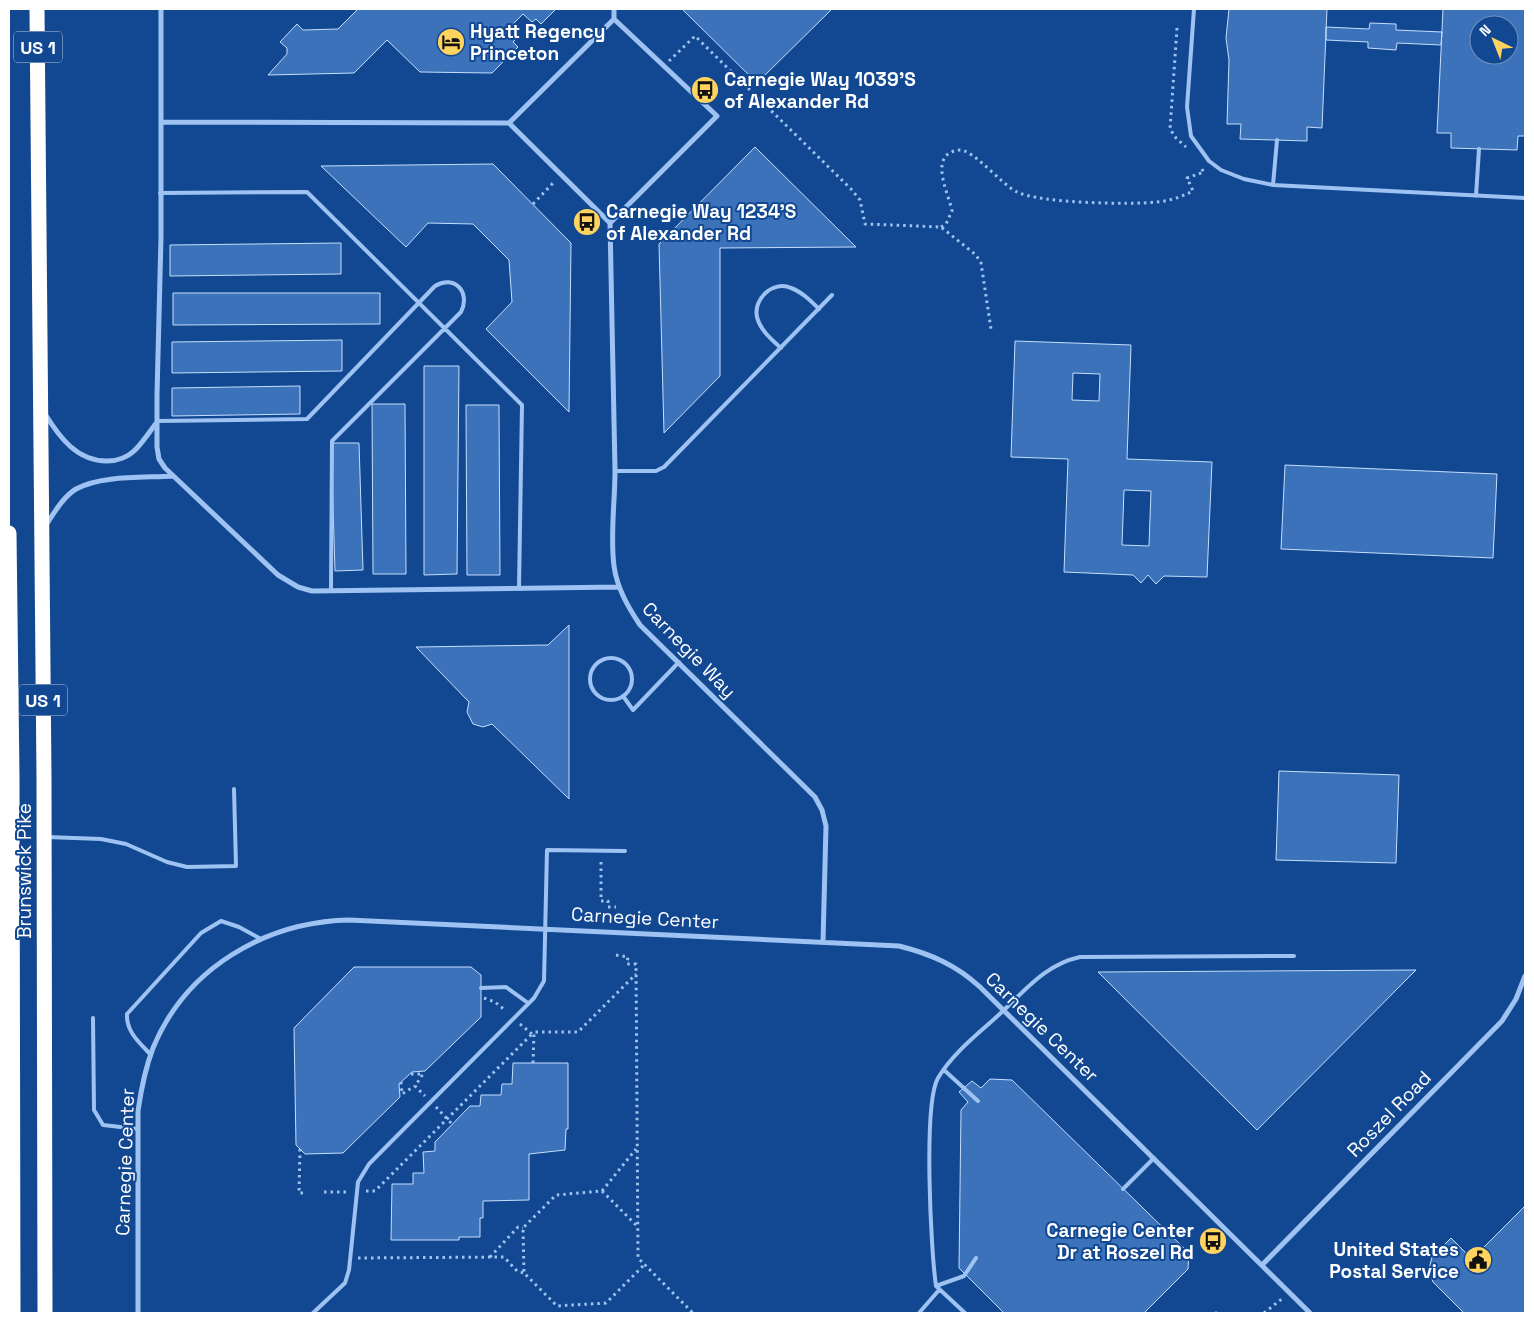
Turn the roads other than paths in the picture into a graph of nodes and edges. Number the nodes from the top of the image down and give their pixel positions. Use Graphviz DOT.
graph roads {
  1 [pos="38,9"];
  2 [pos="161,9"];
  3 [pos="614,9"];
  4 [pos="1194,9"];
  5 [pos="614,19"];
  6 [pos="161,122"];
  7 [pos="509,123"];
  8 [pos="1277,140"];
  9 [pos="1479,149"];
  10 [pos="1273,185"];
  11 [pos="160,193"];
  12 [pos="1476,196"];
  13 [pos="1525,198"];
  14 [pos="610,223"];
  15 [pos="832,296"];
  16 [pos="419,303"];
  17 [pos="819,309"];
  18 [pos="445,329"];
  19 [pos="781,348"];
  20 [pos="39,406"];
  21 [pos="157,422"];
  22 [pos="615,472"];
  23 [pos="173,476"];
  24 [pos="41,532"];
  25 [pos="9,533"];
  26 [pos="619,587"];
  27 [pos="519,588"];
  28 [pos="331,591"];
  29 [pos="679,662"];
  30 [pos="623,696"];
  31 [pos="10,742"];
  32 [pos="234,789"];
  33 [pos="44,837"];
  34 [pos="10,838"];
  35 [pos="625,851"];
  36 [pos="547,929"];
  37 [pos="261,939"];
  38 [pos="823,942"];
  39 [pos="1294,956"];
  40 [pos="1525,976"];
  41 [pos="481,988"];
  42 [pos="528,1003"];
  43 [pos="1004,1010"];
  44 [pos="93,1018"];
  45 [pos="151,1056"];
  46 [pos="944,1070"];
  47 [pos="978,1101"];
  48 [pos="138,1130"];
  49 [pos="1154,1158"];
  50 [pos="1123,1189"];
  51 [pos="976,1258"];
  52 [pos="1262,1265"];
  53 [pos="938,1288"];
  54 [pos="13,1313"];
  55 [pos="45,1313"];
  56 [pos="138,1313"];
  57 [pos="313,1313"];
  58 [pos="919,1313"];
  59 [pos="966,1313"];
  60 [pos="1310,1313"];
  1 -- 20 [label="highway, Brunswick Pike / US 1"];
  2 -- 6 [label="street"];
  3 -- 5 [label="street"];
  4 -- 10 [label="lane"];
  5 -- 7 [label="street"];
  5 -- 14 [label="street"];
  6 -- 7 [label="street"];
  6 -- 11 [label="street"];
  7 -- 14 [label="street"];
  8 -- 10 [label="lane"];
  9 -- 12 [label="lane"];
  10 -- 12 [label="lane"];
  11 -- 16 [label="lane"];
  11 -- 21 [label="street"];
  12 -- 13 [label="lane"];
  14 -- 22 [label="street, Carnegie Way"];
  15 -- 17 [label="lane"];
  16 -- 18 [label="lane"];
  16 -- 18 [label="lane"];
  16 -- 21 [label="lane"];
  17 -- 19 [label="lane"];
  17 -- 19 [label="lane"];
  18 -- 27 [label="lane"];
  18 -- 28 [label="lane"];
  19 -- 22 [label="lane"];
  20 -- 21 [label="street"];
  20 -- 24 [label="highway, Brunswick Pike / US 1"];
  21 -- 23 [label="street"];
  22 -- 26 [label="street, Carnegie Way"];
  23 -- 24 [label="street"];
  23 -- 28 [label="street"];
  24 -- 33 [label="highway, Brunswick Pike / US 1"];
  25 -- 31 [label="highway, Brunswick Pike / US 1"];
  26 -- 27 [label="street"];
  26 -- 29 [label="street, Carnegie Way"];
  27 -- 28 [label="street"];
  29 -- 30 [label="lane"];
  29 -- 38 [label="street, Carnegie Way"];
  30 -- 30 [label="lane"];
  31 -- 34 [label="highway, Brunswick Pike / US 1"];
  32 -- 33 [label="lane"];
  33 -- 55 [label="highway, Brunswick Pike / US 1"];
  34 -- 54 [label="highway, Brunswick Pike / US 1"];
  35 -- 36 [label="lane"];
  36 -- 37 [label="street, Carnegie Center"];
  36 -- 38 [label="street, Carnegie Center"];
  36 -- 42 [label="lane"];
  37 -- 45 [label="street, Carnegie Center"];
  37 -- 45 [label="lane"];
  38 -- 43 [label="street, Carnegie Center"];
  39 -- 43 [label="lane"];
  40 -- 52 [label="street, Roszel Road"];
  41 -- 42 [label="lane"];
  42 -- 57 [label="lane"];
  43 -- 46 [label="lane"];
  43 -- 49 [label="street, Carnegie Center"];
  44 -- 48 [label="lane"];
  45 -- 48 [label="street, Carnegie Center"];
  46 -- 47 [label="lane"];
  46 -- 53 [label="lane"];
  48 -- 56 [label="street, Carnegie Center"];
  49 -- 50 [label="lane"];
  49 -- 52 [label="street, Carnegie Center"];
  51 -- 53 [label="lane"];
  52 -- 60 [label="street, Carnegie Center"];
  53 -- 58 [label="lane"];
  53 -- 59 [label="lane"];
}
